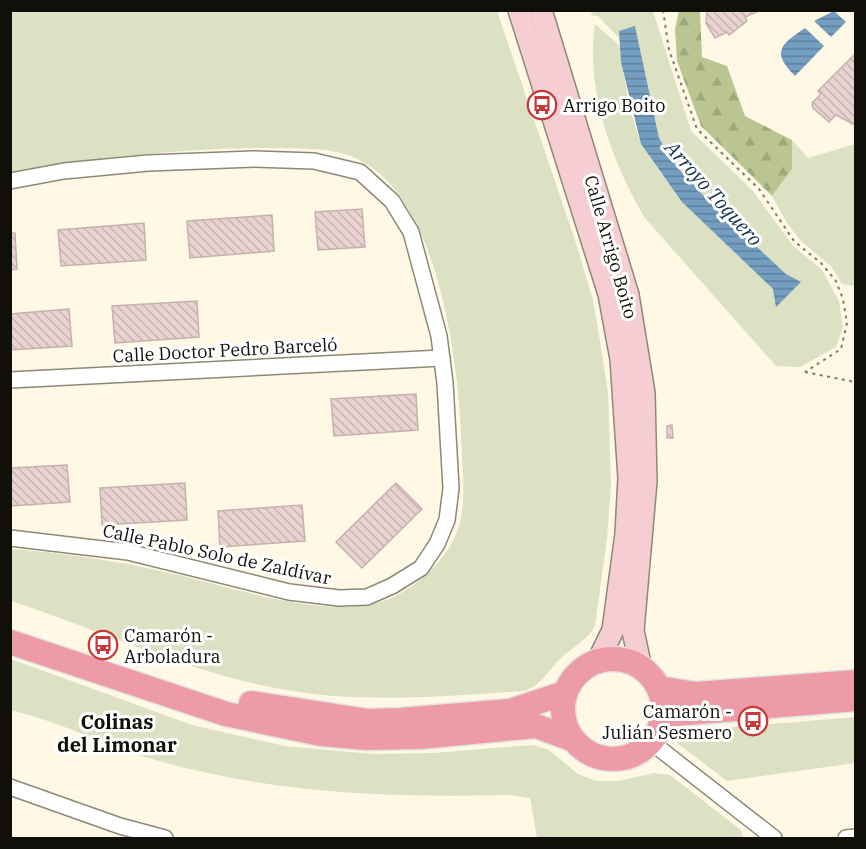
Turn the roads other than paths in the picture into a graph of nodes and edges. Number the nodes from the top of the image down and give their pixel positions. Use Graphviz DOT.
graph roads {
  1 [pos="519,10"];
  2 [pos="541,10"];
  3 [pos="10,181"];
  4 [pos="442,358"];
  5 [pos="10,380"];
  6 [pos="10,538"];
  7 [pos="10,626"];
  8 [pos="10,642"];
  9 [pos="598,661"];
  10 [pos="641,668"];
  11 [pos="855,682"];
  12 [pos="659,688"];
  13 [pos="565,693"];
  14 [pos="855,699"];
  15 [pos="663,715"];
  16 [pos="574,740"];
  17 [pos="651,742"];
  18 [pos="10,787"];
  19 [pos="855,837"];
  20 [pos="165,838"];
  21 [pos="774,838"];
  22 [pos="846,838"];
  1 -- 9 [label="main road, Calle Arrigo Boito"];
  2 -- 10 [label="main road, Calle Arrigo Boito"];
  3 -- 4 [label="street, Calle Pablo Solo de Zaldívar"];
  4 -- 5 [label="street, Calle Doctor Pedro Barceló"];
  4 -- 6 [label="street, Calle Pablo Solo de Zaldívar"];
  7 -- 13 [label="main road"];
  8 -- 16 [label="main road"];
  9 -- 10 [label="main road"];
  9 -- 13 [label="main road"];
  10 -- 12 [label="main road"];
  11 -- 12 [label="main road"];
  12 -- 15 [label="main road"];
  13 -- 16 [label="main road"];
  14 -- 15 [label="main road"];
  15 -- 17 [label="main road"];
  16 -- 17 [label="main road"];
  17 -- 21 [label="street"];
  18 -- 20 [label="street"];
  19 -- 22 [label="street"];
}
